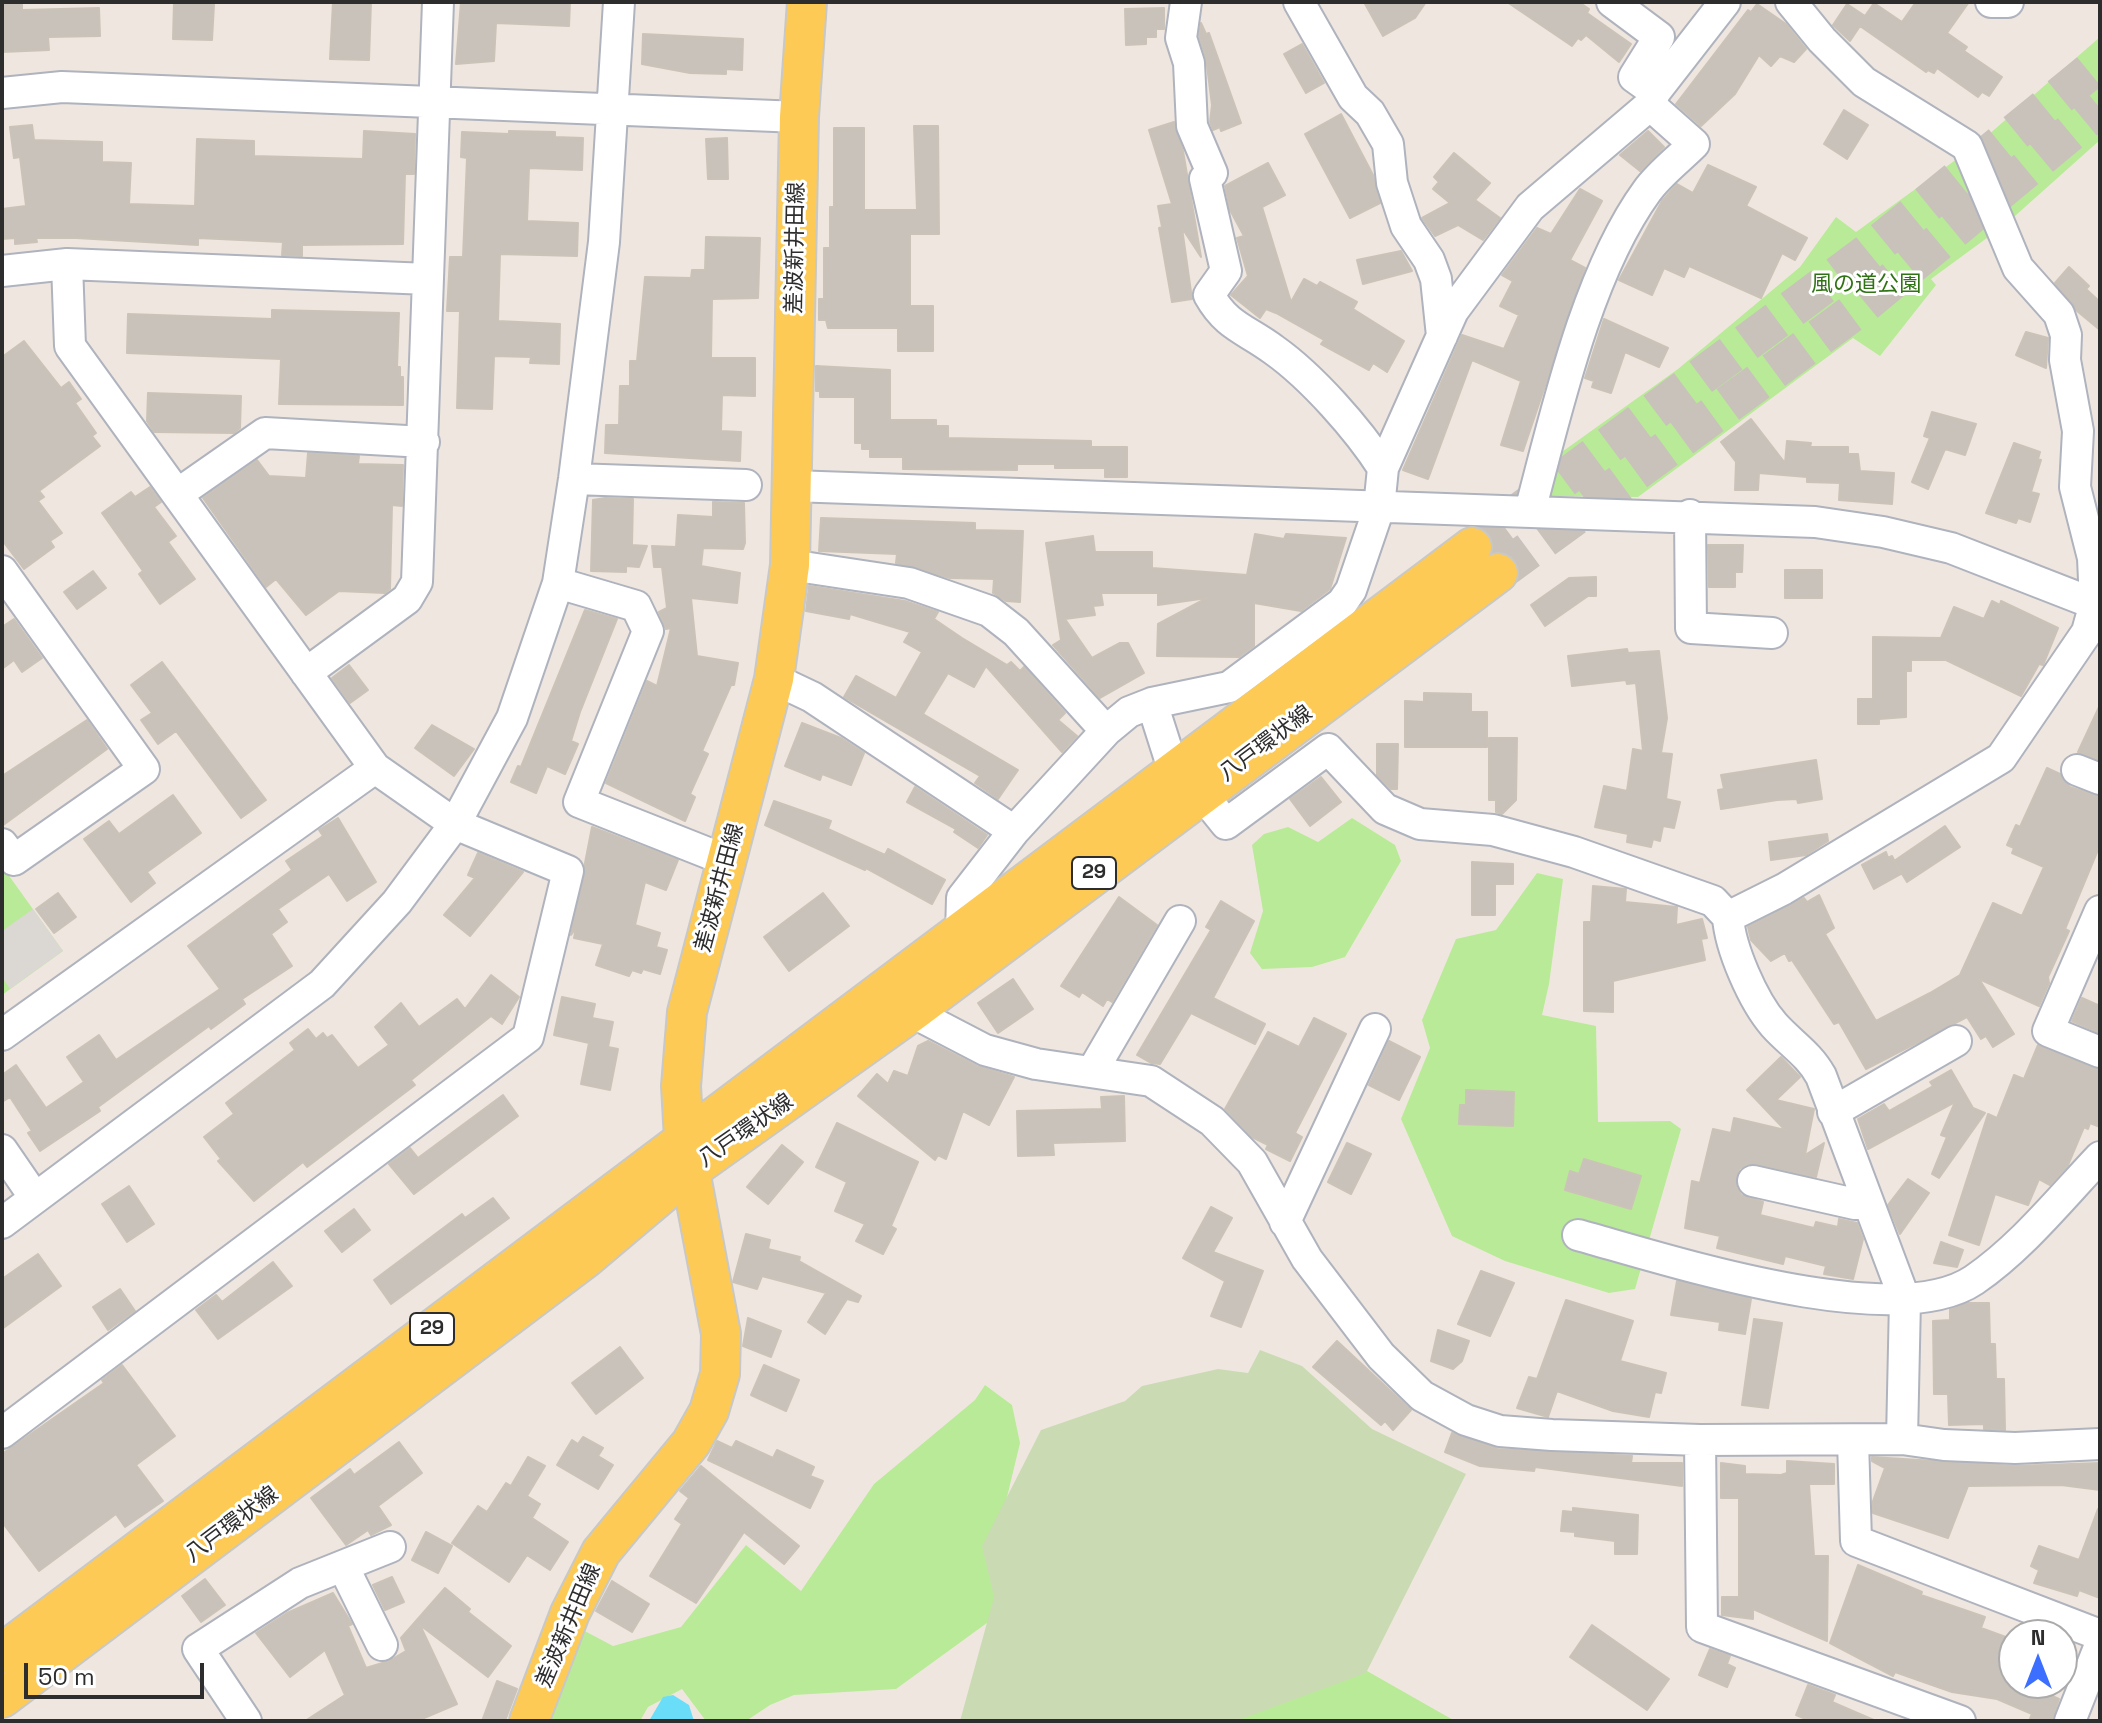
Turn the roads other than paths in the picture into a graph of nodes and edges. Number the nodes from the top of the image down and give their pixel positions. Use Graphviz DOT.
graph roads {
  1 [pos="438,2"];
  2 [pos="619,2"];
  3 [pos="807,2"];
  4 [pos="1186,2"];
  5 [pos="1299,2"];
  6 [pos="1612,2"];
  7 [pos="1725,2"];
  8 [pos="1791,2"];
  9 [pos="1991,2"];
  10 [pos="2008,2"];
  11 [pos="2,93"];
  12 [pos="1653,99"];
  13 [pos="436,103"];
  14 [pos="614,109"];
  15 [pos="799,117"];
  16 [pos="67,264"];
  17 [pos="2,271"];
  18 [pos="428,279"];
  19 [pos="1442,336"];
  20 [pos="424,442"];
  21 [pos="1383,468"];
  22 [pos="574,479"];
  23 [pos="746,485"];
  24 [pos="792,486"];
  25 [pos="179,493"];
  26 [pos="1379,508"];
  27 [pos="1530,511"];
  28 [pos="1690,515"];
  29 [pos="1485,560"];
  30 [pos="790,565"];
  31 [pos="2,571"];
  32 [pos="558,583"];
  33 [pos="2097,604"];
  34 [pos="1772,633"];
  35 [pos="306,673"];
  36 [pos="774,679"];
  37 [pos="1152,703"];
  38 [pos="1106,731"];
  39 [pos="375,768"];
  40 [pos="1187,782"];
  41 [pos="455,824"];
  42 [pos="1014,831"];
  43 [pos="2,844"];
  44 [pos="728,861"];
  45 [pos="2100,911"];
  46 [pos="1728,917"];
  47 [pos="1180,921"];
  48 [pos="961,933"];
  49 [pos="912,1012"];
  50 [pos="1375,1029"];
  51 [pos="2,1035"];
  52 [pos="1956,1041"];
  53 [pos="2100,1052"];
  54 [pos="1093,1070"];
  55 [pos="1833,1112"];
  56 [pos="2,1150"];
  57 [pos="687,1155"];
  58 [pos="2100,1157"];
  59 [pos="1753,1181"];
  60 [pos="35,1198"];
  61 [pos="1866,1203"];
  62 [pos="1285,1222"];
  63 [pos="2,1223"];
  64 [pos="1578,1235"];
  65 [pos="1905,1300"];
  66 [pos="2,1433"];
  67 [pos="1902,1439"];
  68 [pos="1700,1440"];
  69 [pos="1853,1440"];
  70 [pos="2100,1444"];
  71 [pos="390,1547"];
  72 [pos="343,1566"];
  73 [pos="2100,1635"];
  74 [pos="382,1645"];
  75 [pos="2100,1645"];
  76 [pos="2,1653"];
  77 [pos="2,1698"];
  78 [pos="246,1721"];
  79 [pos="529,1721"];
  80 [pos="1960,1721"];
  81 [pos="2070,1721"];
  1 -- 13 [label="street"];
  2 -- 14 [label="street"];
  3 -- 15 [label="main road, 差波新井田線"];
  4 -- 21 [label="street"];
  5 -- 19 [label="street"];
  6 -- 12 [label="street"];
  7 -- 12 [label="street"];
  8 -- 33 [label="street"];
  9 -- 10 [label="street"];
  11 -- 13 [label="street"];
  12 -- 19 [label="street"];
  12 -- 27 [label="street"];
  13 -- 14 [label="street"];
  13 -- 18 [label="street"];
  14 -- 15 [label="street"];
  14 -- 22 [label="street"];
  15 -- 24 [label="main road, 差波新井田線"];
  16 -- 17 [label="street"];
  16 -- 18 [label="street"];
  16 -- 25 [label="street"];
  18 -- 20 [label="street"];
  19 -- 21 [label="street"];
  20 -- 25 [label="street"];
  20 -- 35 [label="street"];
  21 -- 26 [label="street"];
  22 -- 23 [label="street"];
  22 -- 32 [label="street"];
  24 -- 26 [label="street"];
  24 -- 30 [label="main road, 差波新井田線"];
  25 -- 35 [label="street"];
  26 -- 27 [label="street"];
  26 -- 37 [label="street"];
  27 -- 28 [label="street"];
  28 -- 33 [label="street"];
  28 -- 34 [label="street"];
  29 -- 40 [label="main road, 八戸環状線 / 29"];
  30 -- 36 [label="main road, 差波新井田線"];
  30 -- 38 [label="street"];
  31 -- 43 [label="street"];
  32 -- 41 [label="street"];
  32 -- 44 [label="street"];
  33 -- 46 [label="street"];
  35 -- 39 [label="street"];
  36 -- 42 [label="street"];
  36 -- 44 [label="main road, 差波新井田線"];
  37 -- 38 [label="street"];
  37 -- 40 [label="street"];
  38 -- 42 [label="street"];
  39 -- 41 [label="street"];
  39 -- 51 [label="street"];
  40 -- 46 [label="street"];
  40 -- 48 [label="main road, 八戸環状線 / 29"];
  40 -- 49 [label="main road, 八戸環状線 / 29"];
  41 -- 60 [label="street"];
  41 -- 66 [label="street"];
  42 -- 48 [label="street"];
  44 -- 57 [label="main road, 差波新井田線"];
  45 -- 53 [label="street"];
  46 -- 55 [label="street"];
  47 -- 54 [label="street"];
  48 -- 57 [label="main road, 八戸環状線 / 29"];
  49 -- 54 [label="street"];
  49 -- 57 [label="main road, 八戸環状線 / 29"];
  50 -- 62 [label="street"];
  52 -- 55 [label="street"];
  54 -- 62 [label="street"];
  55 -- 61 [label="street"];
  56 -- 60 [label="street"];
  57 -- 76 [label="main road, 八戸環状線 / 29"];
  57 -- 77 [label="main road, 八戸環状線 / 29"];
  57 -- 79 [label="main road, 差波新井田線"];
  58 -- 65 [label="street"];
  59 -- 61 [label="street"];
  60 -- 63 [label="street"];
  61 -- 65 [label="street"];
  62 -- 68 [label="street"];
  64 -- 65 [label="street"];
  65 -- 67 [label="street"];
  67 -- 69 [label="street"];
  67 -- 70 [label="street"];
  68 -- 69 [label="street"];
  68 -- 80 [label="street"];
  69 -- 73 [label="street"];
  71 -- 72 [label="street"];
  72 -- 74 [label="street"];
  72 -- 78 [label="street"];
  75 -- 81 [label="street"];
}
